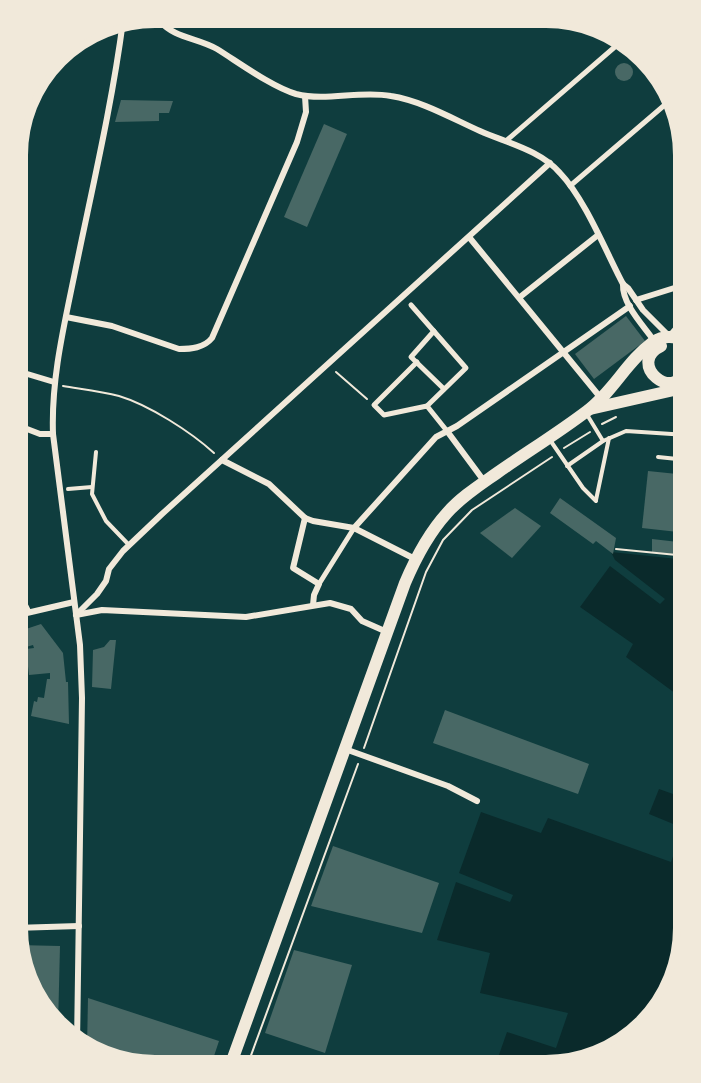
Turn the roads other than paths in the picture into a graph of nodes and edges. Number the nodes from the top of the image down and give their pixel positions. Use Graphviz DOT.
graph roads {
  1 [pos="162,24"];
  2 [pos="122,29"];
  3 [pos="617,45"];
  4 [pos="305,96"];
  5 [pos="666,104"];
  6 [pos="506,141"];
  7 [pos="550,163"];
  8 [pos="570,186"];
  9 [pos="598,235"];
  10 [pos="469,237"];
  11 [pos="623,284"];
  12 [pos="677,287"];
  13 [pos="520,297"];
  14 [pos="636,300"];
  15 [pos="411,305"];
  16 [pos="630,306"];
  17 [pos="66,317"];
  18 [pos="677,326"];
  19 [pos="434,331"];
  20 [pos="658,346"];
  21 [pos="677,346"];
  22 [pos="563,352"];
  23 [pos="417,362"];
  24 [pos="24,373"];
  25 [pos="677,381"];
  26 [pos="54,382"];
  27 [pos="665,383"];
  28 [pos="677,386"];
  29 [pos="444,389"];
  30 [pos="600,397"];
  31 [pos="615,403"];
  32 [pos="427,406"];
  33 [pos="587,411"];
  34 [pos="24,428"];
  35 [pos="447,431"];
  36 [pos="53,434"];
  37 [pos="677,434"];
  38 [pos="548,437"];
  39 [pos="609,438"];
  40 [pos="603,441"];
  41 [pos="96,452"];
  42 [pos="658,457"];
  43 [pos="220,458"];
  44 [pos="677,459"];
  45 [pos="567,466"];
  46 [pos="484,482"];
  47 [pos="92,487"];
  48 [pos="68,489"];
  49 [pos="305,518"];
  50 [pos="354,528"];
  51 [pos="129,545"];
  52 [pos="415,559"];
  53 [pos="319,584"];
  54 [pos="74,602"];
  55 [pos="24,605"];
  56 [pos="313,605"];
  57 [pos="28,611"];
  58 [pos="24,612"];
  59 [pos="76,615"];
  60 [pos="387,632"];
  61 [pos="345,749"];
  62 [pos="477,801"];
  63 [pos="79,926"];
  64 [pos="24,928"];
  65 [pos="77,1034"];
  66 [pos="233,1059"];
  1 -- 4 [label="street"];
  2 -- 17 [label="street"];
  3 -- 6 [label="street"];
  4 -- 6 [label="street"];
  4 -- 17 [label="street"];
  5 -- 8 [label="street"];
  6 -- 7 [label="street"];
  7 -- 8 [label="street"];
  7 -- 10 [label="street"];
  8 -- 9 [label="street"];
  9 -- 11 [label="street"];
  9 -- 13 [label="street"];
  10 -- 13 [label="street"];
  10 -- 43 [label="street"];
  11 -- 14 [label="street"];
  11 -- 16 [label="street"];
  12 -- 14 [label="street"];
  13 -- 22 [label="street"];
  14 -- 20 [label="street"];
  15 -- 19 [label="street"];
  16 -- 20 [label="street"];
  16 -- 22 [label="street"];
  17 -- 26 [label="street"];
  18 -- 20 [label="street"];
  19 -- 23 [label="street"];
  19 -- 29 [label="street"];
  20 -- 21 [label="main road"];
  20 -- 27 [label="main road"];
  20 -- 30 [label="main road"];
  22 -- 30 [label="street"];
  22 -- 35 [label="street"];
  23 -- 29 [label="street"];
  23 -- 32 [label="street"];
  24 -- 26 [label="street"];
  25 -- 27 [label="main road"];
  26 -- 36 [label="street"];
  27 -- 31 [label="main road"];
  28 -- 31 [label="main road"];
  29 -- 32 [label="street"];
  30 -- 33 [label="main road"];
  31 -- 33 [label="main road"];
  32 -- 35 [label="street"];
  33 -- 38 [label="main road"];
  33 -- 40 [label="lane"];
  34 -- 36 [label="street"];
  35 -- 46 [label="street"];
  35 -- 50 [label="street"];
  36 -- 54 [label="street"];
  37 -- 39 [label="lane"];
  38 -- 45 [label="lane"];
  38 -- 46 [label="main road"];
  39 -- 40 [label="lane"];
  39 -- 45 [label="lane"];
  40 -- 45 [label="lane"];
  41 -- 47 [label="lane"];
  42 -- 44 [label="lane"];
  43 -- 49 [label="street"];
  43 -- 51 [label="street"];
  46 -- 52 [label="main road"];
  47 -- 48 [label="lane"];
  47 -- 51 [label="lane"];
  49 -- 50 [label="street"];
  49 -- 53 [label="street"];
  50 -- 52 [label="street"];
  50 -- 53 [label="street"];
  51 -- 59 [label="street"];
  52 -- 60 [label="main road"];
  53 -- 56 [label="street"];
  54 -- 57 [label="street"];
  54 -- 59 [label="street"];
  55 -- 57 [label="street"];
  56 -- 59 [label="street"];
  56 -- 60 [label="street"];
  57 -- 58 [label="street"];
  59 -- 63 [label="street"];
  60 -- 61 [label="main road"];
  61 -- 62 [label="street"];
  61 -- 66 [label="main road"];
  63 -- 64 [label="street"];
  63 -- 65 [label="street"];
}
